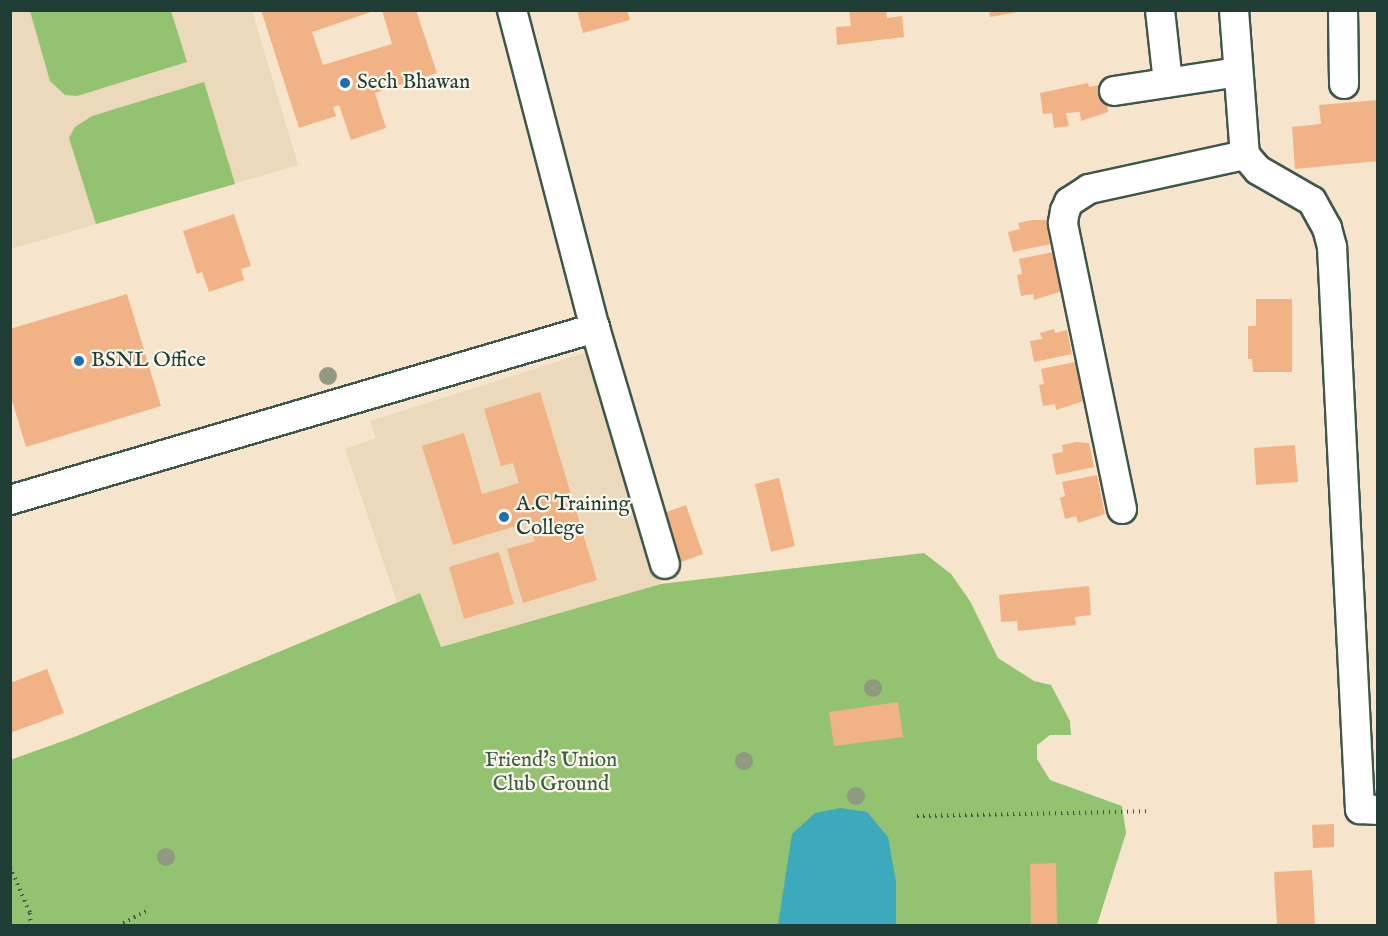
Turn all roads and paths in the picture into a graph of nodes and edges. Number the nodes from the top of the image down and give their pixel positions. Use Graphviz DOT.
graph roads {
  1 [pos="512,10"];
  2 [pos="1160,10"];
  3 [pos="1234,10"];
  4 [pos="1344,10"];
  5 [pos="1238,72"];
  6 [pos="1168,83"];
  7 [pos="1344,84"];
  8 [pos="1114,91"];
  9 [pos="1245,155"];
  10 [pos="596,328"];
  11 [pos="10,501"];
  12 [pos="1122,509"];
  13 [pos="665,564"];
  14 [pos="1377,810"];
  15 [pos="1147,811"];
  16 [pos="917,816"];
  17 [pos="10,867"];
  18 [pos="148,910"];
  19 [pos="31,926"];
  20 [pos="118,926"];
  1 -- 10 [label="street"];
  2 -- 6 [label="street"];
  3 -- 5 [label="street"];
  4 -- 7 [label="street"];
  5 -- 6 [label="street"];
  5 -- 9 [label="street"];
  6 -- 8 [label="street"];
  9 -- 12 [label="street"];
  9 -- 14 [label="street"];
  10 -- 11 [label="street"];
  10 -- 13 [label="street"];
  15 -- 16 [label="path"];
  17 -- 19 [label="path"];
  18 -- 20 [label="path"];
}
